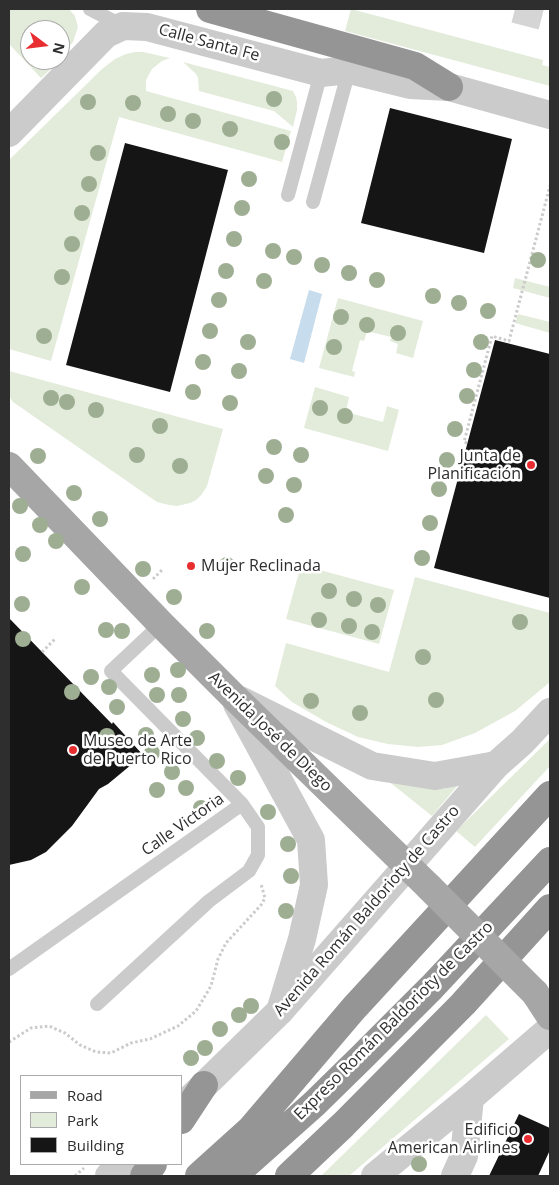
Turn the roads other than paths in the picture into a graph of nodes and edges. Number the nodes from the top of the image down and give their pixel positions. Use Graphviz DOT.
graph roads {
  1 [pos="90,9"];
  2 [pos="210,9"];
  3 [pos="123,26"];
  4 [pos="349,70"];
  5 [pos="321,73"];
  6 [pos="449,87"];
  7 [pos="550,115"];
  8 [pos="9,133"];
  9 [pos="288,195"];
  10 [pos="313,202"];
  11 [pos="9,466"];
  12 [pos="160,624"];
  13 [pos="233,696"];
  14 [pos="550,712"];
  15 [pos="496,765"];
  16 [pos="550,795"];
  17 [pos="242,804"];
  18 [pos="550,861"];
  19 [pos="407,866"];
  20 [pos="550,908"];
  21 [pos="9,969"];
  22 [pos="97,1004"];
  23 [pos="280,1011"];
  24 [pos="550,1016"];
  25 [pos="550,1029"];
  26 [pos="204,1086"];
  27 [pos="470,1098"];
  28 [pos="182,1107"];
  29 [pos="182,1119"];
  30 [pos="122,1165"];
  31 [pos="152,1165"];
  32 [pos="109,1176"];
  33 [pos="144,1176"];
  34 [pos="199,1176"];
  35 [pos="234,1176"];
  36 [pos="289,1176"];
  37 [pos="376,1176"];
  38 [pos="455,1176"];
  1 -- 3 [label="lane"];
  2 -- 6 [label="highway"];
  3 -- 5 [label="street, Calle Santa Fe"];
  3 -- 8 [label="street"];
  4 -- 5 [label="street, Calle Santa Fe"];
  4 -- 6 [label="street, Calle Santa Fe"];
  4 -- 10 [label="lane"];
  5 -- 9 [label="lane"];
  6 -- 7 [label="street, Calle Santa Fe"];
  11 -- 12 [label="main road, Avenida José de Diego"];
  12 -- 13 [label="main road, Avenida José de Diego"];
  12 -- 17 [label="lane, Calle Victoria"];
  13 -- 15 [label="street"];
  13 -- 19 [label="main road, Avenida José de Diego"];
  13 -- 23 [label="street"];
  14 -- 15 [label="street, Avenida Román Baldorioty de Castro"];
  15 -- 19 [label="street, Avenida Román Baldorioty de Castro"];
  16 -- 34 [label="highway"];
  17 -- 21 [label="lane, Calle Victoria"];
  17 -- 22 [label="lane"];
  18 -- 35 [label="highway, Expreso Román Baldorioty de Castro"];
  19 -- 23 [label="street, Avenida Román Baldorioty de Castro"];
  19 -- 24 [label="main road, Avenida José de Diego, bridge"];
  20 -- 36 [label="highway, Expreso Román Baldorioty de Castro"];
  23 -- 26 [label="street, Avenida Román Baldorioty de Castro"];
  25 -- 27 [label="street"];
  26 -- 28 [label="street, Avenida Román Baldorioty de Castro"];
  26 -- 29 [label="highway"];
  27 -- 37 [label="street"];
  27 -- 38 [label="street"];
  30 -- 32 [label="street"];
  31 -- 33 [label="highway"];
}
